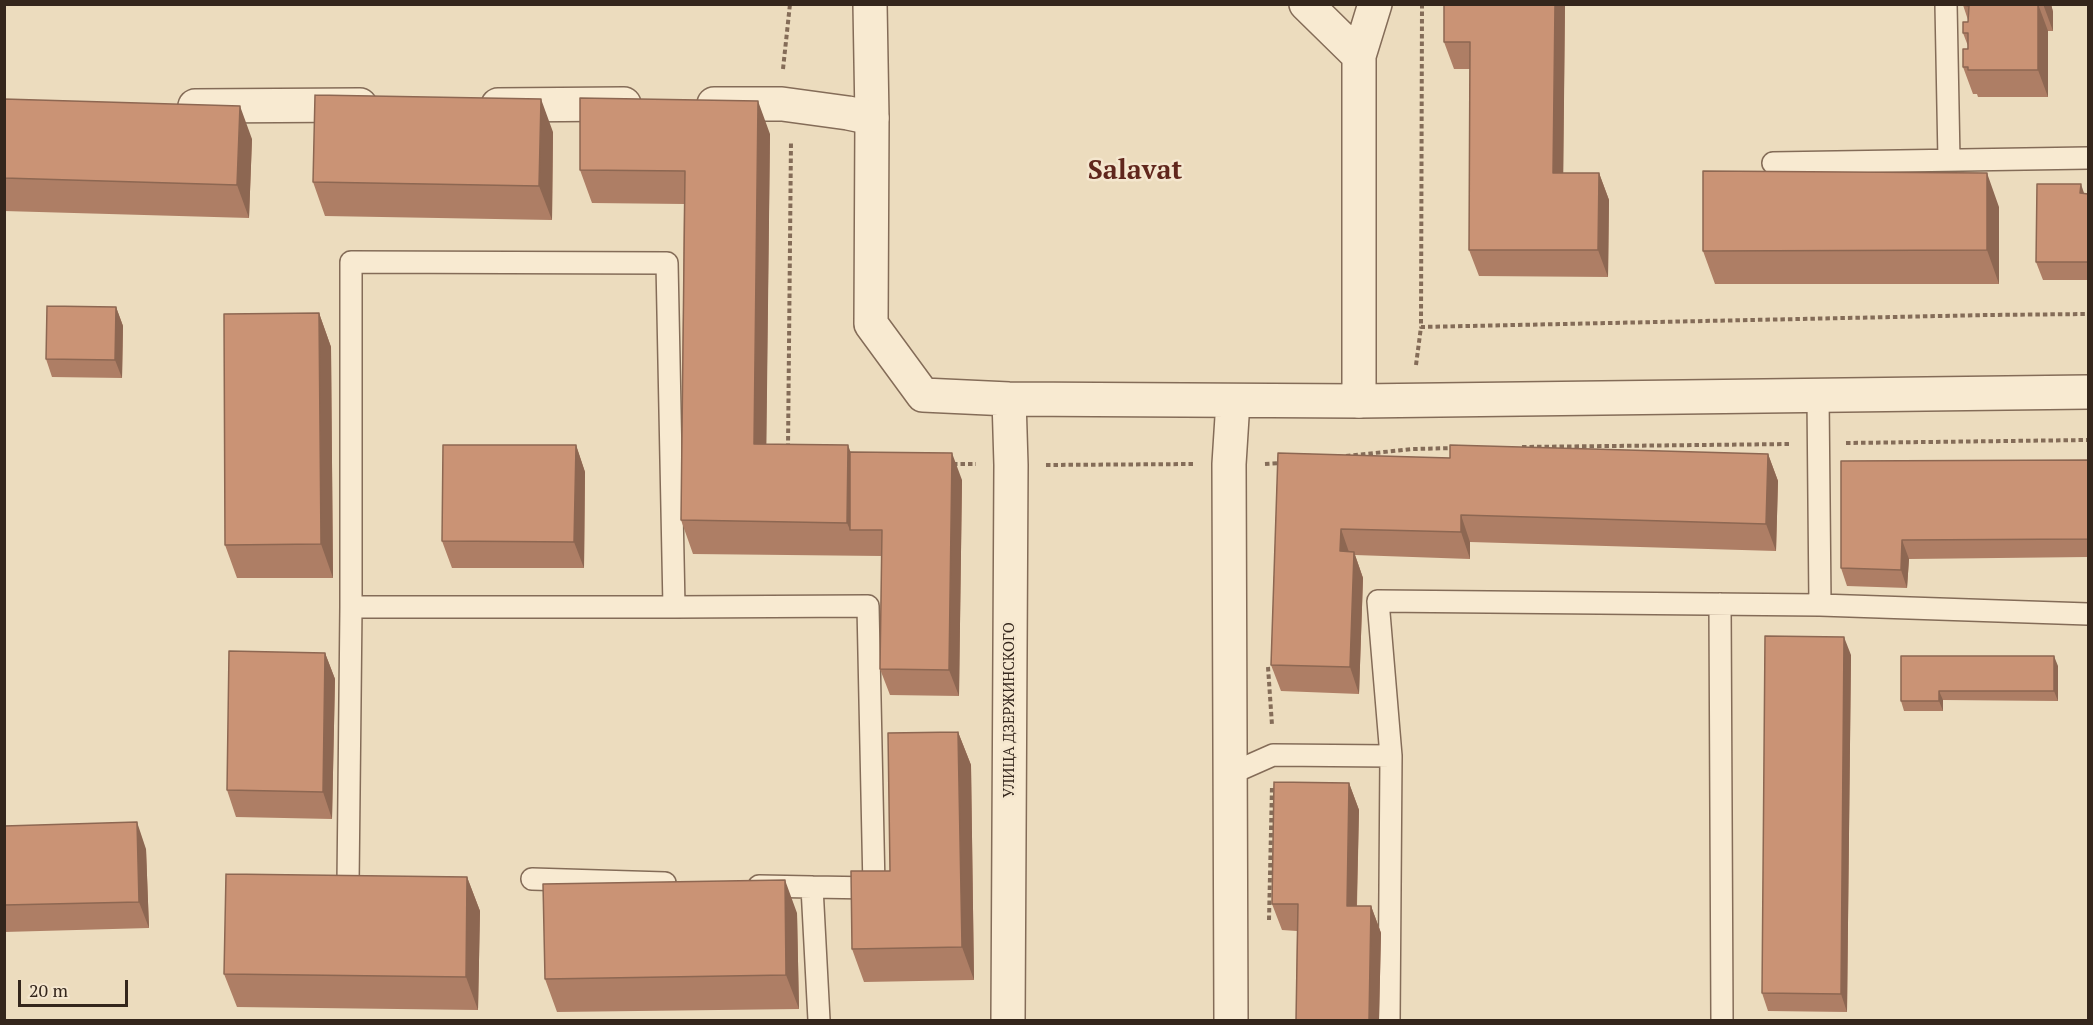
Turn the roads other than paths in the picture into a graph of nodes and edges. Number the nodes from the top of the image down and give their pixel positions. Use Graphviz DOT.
graph roads {
  1 [pos="870,4"];
  2 [pos="1306,4"];
  3 [pos="1375,4"];
  4 [pos="1946,4"];
  5 [pos="1359,56"];
  6 [pos="650,104"];
  7 [pos="686,104"];
  8 [pos="387,105"];
  9 [pos="471,105"];
  10 [pos="160,106"];
  11 [pos="872,118"];
  12 [pos="2088,158"];
  13 [pos="1948,160"];
  14 [pos="1773,163"];
  15 [pos="2088,392"];
  16 [pos="1818,396"];
  17 [pos="1009,399"];
  18 [pos="1233,401"];
  19 [pos="1359,401"];
  20 [pos="1720,604"];
  21 [pos="1820,605"];
  22 [pos="351,607"];
  23 [pos="674,607"];
  24 [pos="2088,614"];
  25 [pos="1391,756"];
  26 [pos="1230,774"];
  27 [pos="532,879"];
  28 [pos="348,884"];
  29 [pos="684,884"];
  30 [pos="742,885"];
  31 [pos="812,887"];
  32 [pos="819,1020"];
  33 [pos="1008,1020"];
  34 [pos="1231,1020"];
  35 [pos="1389,1020"];
  36 [pos="1722,1020"];
  1 -- 11 [label="street"];
  2 -- 5 [label="street"];
  3 -- 5 [label="street"];
  4 -- 13 [label="lane"];
  5 -- 19 [label="street"];
  6 -- 9 [label="street"];
  7 -- 11 [label="street"];
  8 -- 10 [label="street"];
  11 -- 17 [label="street"];
  12 -- 13 [label="lane"];
  13 -- 14 [label="lane"];
  15 -- 16 [label="street"];
  16 -- 19 [label="street"];
  16 -- 21 [label="lane"];
  17 -- 18 [label="street"];
  17 -- 33 [label="street, УЛИЦА ДЗЕРЖИНСКОГО"];
  18 -- 19 [label="street"];
  18 -- 26 [label="street"];
  20 -- 21 [label="lane"];
  20 -- 25 [label="lane"];
  20 -- 36 [label="lane"];
  21 -- 24 [label="lane"];
  22 -- 23 [label="lane"];
  22 -- 23 [label="lane"];
  22 -- 28 [label="lane"];
  23 -- 31 [label="lane"];
  25 -- 26 [label="lane"];
  25 -- 35 [label="lane"];
  26 -- 34 [label="street"];
  27 -- 29 [label="lane"];
  30 -- 31 [label="lane"];
  31 -- 32 [label="lane"];
}
